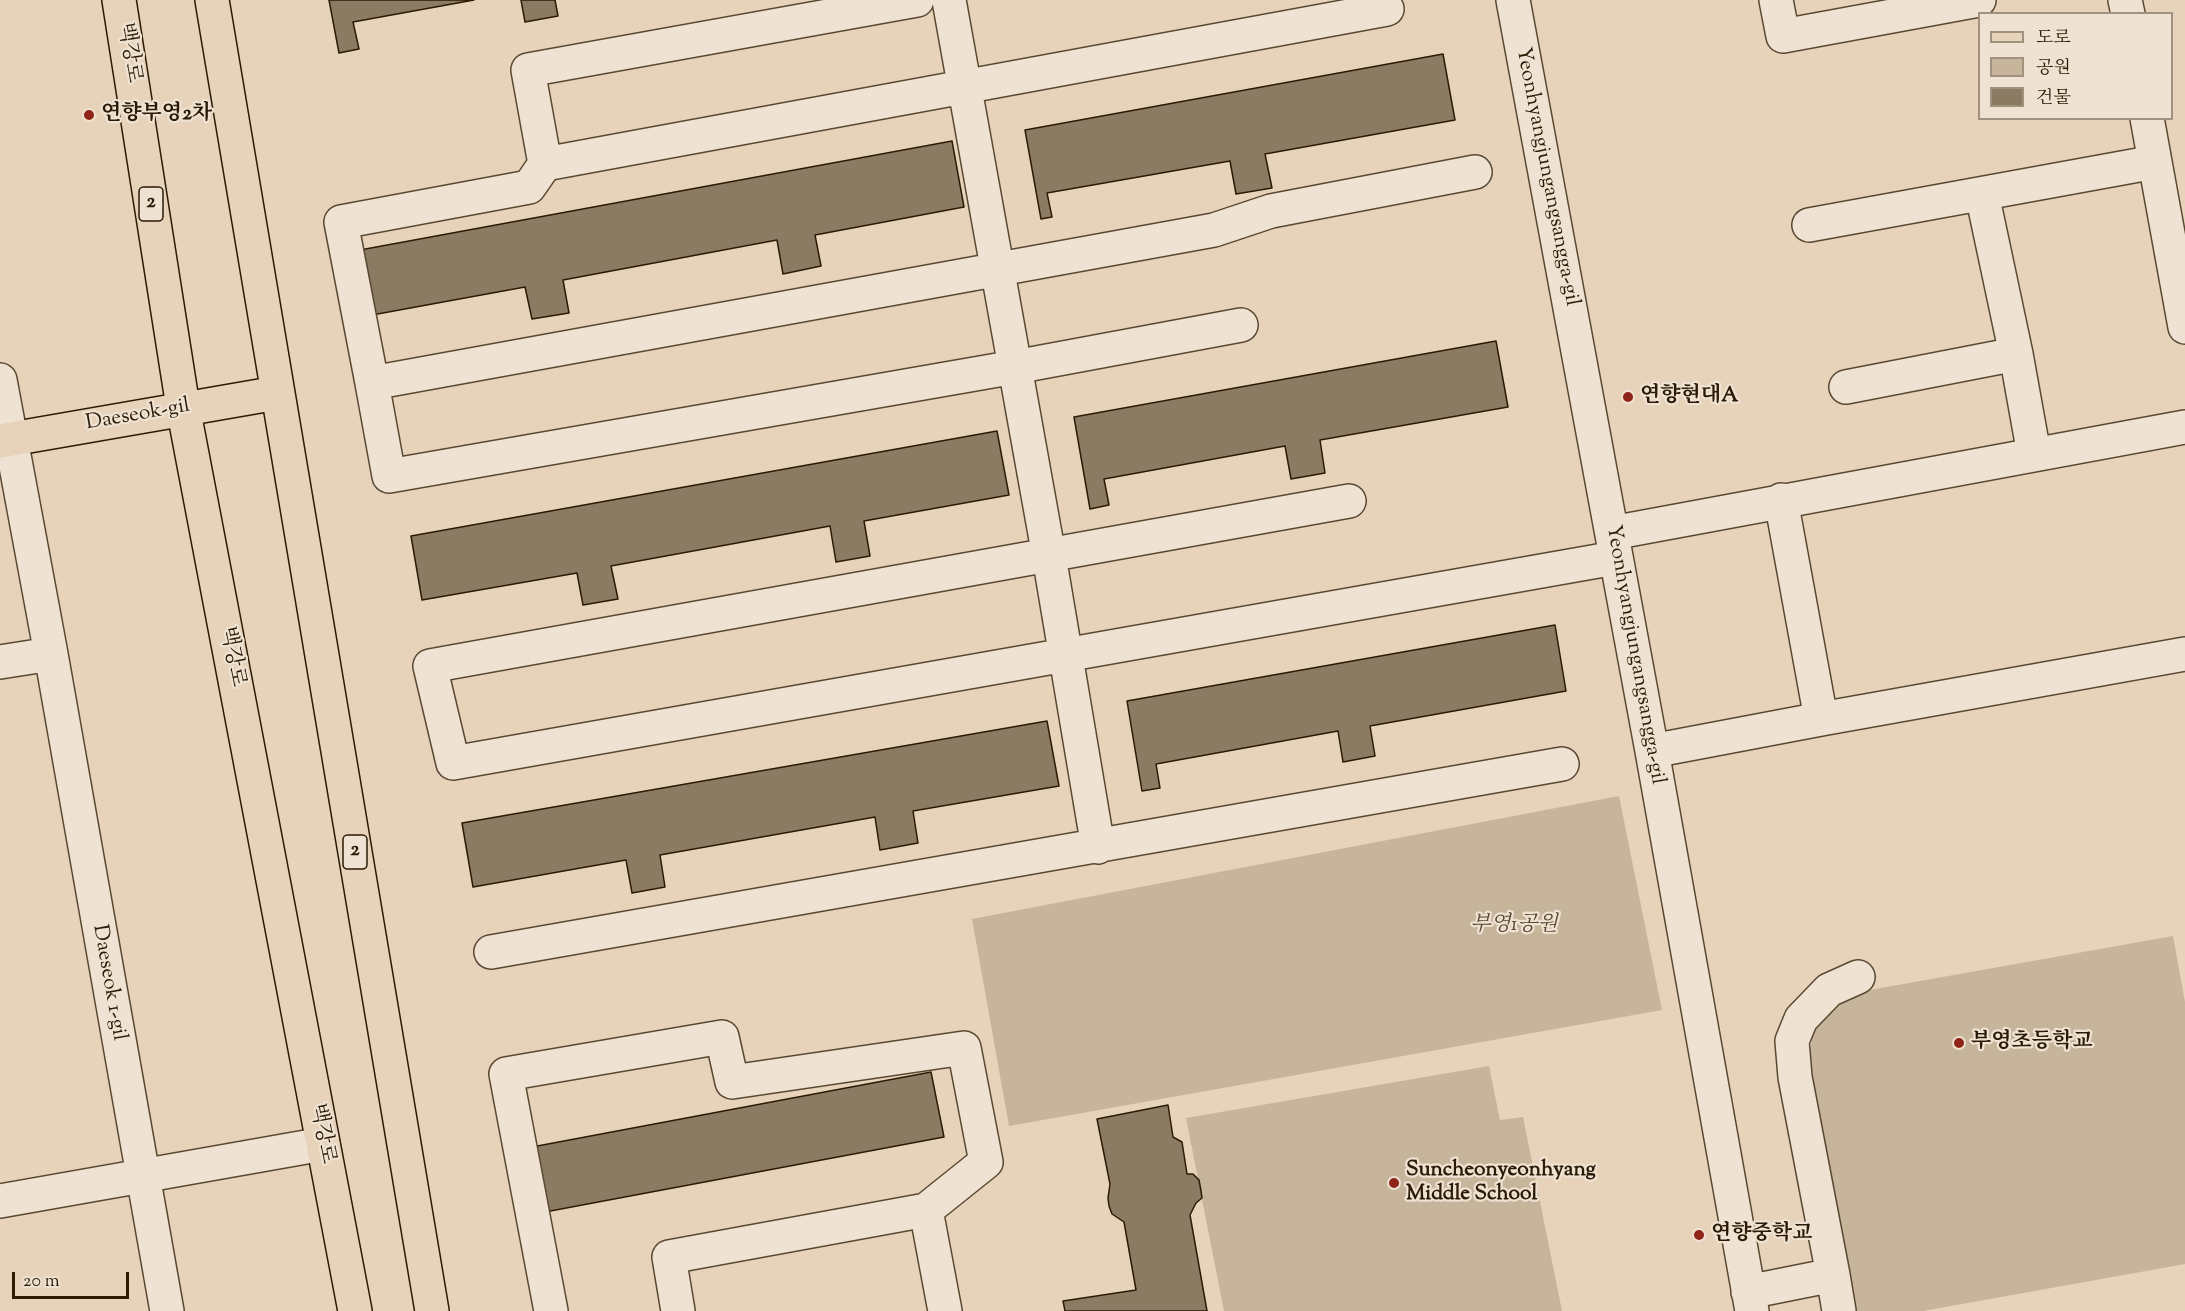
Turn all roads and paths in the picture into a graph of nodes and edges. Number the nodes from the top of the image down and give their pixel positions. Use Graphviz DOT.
graph roads {
  1 [pos="119,0"];
  2 [pos="212,0"];
  3 [pos="917,0"];
  4 [pos="949,0"];
  5 [pos="1513,0"];
  6 [pos="1776,0"];
  7 [pos="1979,0"];
  8 [pos="1387,9"];
  9 [pos="1296,13"];
  10 [pos="964,85"];
  11 [pos="2147,120"];
  12 [pos="2155,162"];
  13 [pos="545,164"];
  14 [pos="1475,172"];
  15 [pos="1982,194"];
  16 [pos="1809,225"];
  17 [pos="998,270"];
  18 [pos="1241,325"];
  19 [pos="2185,327"];
  20 [pos="2016,354"];
  21 [pos="1015,367"];
  22 [pos="0,380"];
  23 [pos="372,384"];
  24 [pos="1846,387"];
  25 [pos="277,393"];
  26 [pos="183,407"];
  27 [pos="2185,427"];
  28 [pos="6,440"];
  29 [pos="2034,454"];
  30 [pos="1781,500"];
  31 [pos="1349,501"];
  32 [pos="1614,546"];
  33 [pos="1049,556"];
  34 [pos="51,654"];
  35 [pos="2185,654"];
  36 [pos="1065,655"];
  37 [pos="0,662"];
  38 [pos="1821,719"];
  39 [pos="1652,751"];
  40 [pos="1562,765"];
  41 [pos="1098,847"];
  42 [pos="491,952"];
  43 [pos="1858,977"];
  44 [pos="323,1144"];
  45 [pos="142,1177"];
  46 [pos="0,1201"];
  47 [pos="926,1210"];
  48 [pos="1833,1275"];
  49 [pos="1750,1301"];
  50 [pos="167,1311"];
  51 [pos="355,1311"];
  52 [pos="432,1311"];
  53 [pos="551,1311"];
  54 [pos="678,1311"];
  55 [pos="945,1311"];
  56 [pos="1839,1311"];
  1 -- 26 [label="main road, 백강로 / 2"];
  2 -- 25 [label="main road, 2"];
  3 -- 13 [label="street"];
  4 -- 10 [label="street"];
  5 -- 32 [label="street, Yeonhyangjungangsangga-gil"];
  6 -- 7 [label="street"];
  8 -- 9 [label="street"];
  9 -- 10 [label="street"];
  10 -- 13 [label="street"];
  10 -- 17 [label="street"];
  11 -- 12 [label="street"];
  12 -- 15 [label="street"];
  12 -- 19 [label="street"];
  13 -- 23 [label="street"];
  14 -- 17 [label="street"];
  15 -- 16 [label="street"];
  15 -- 20 [label="street"];
  17 -- 21 [label="street"];
  17 -- 23 [label="street"];
  18 -- 21 [label="street"];
  20 -- 24 [label="street"];
  20 -- 29 [label="street"];
  21 -- 23 [label="street"];
  21 -- 33 [label="street"];
  22 -- 28 [label="street, Daeseok 1-gil"];
  25 -- 26 [label="main road, Daeseok-gil"];
  25 -- 52 [label="main road, 2"];
  26 -- 28 [label="main road, Daeseok-gil"];
  26 -- 44 [label="main road, 백강로 / 2"];
  27 -- 29 [label="street"];
  28 -- 34 [label="street, Daeseok 1-gil"];
  29 -- 30 [label="street"];
  30 -- 32 [label="street"];
  30 -- 38 [label="street"];
  31 -- 33 [label="street"];
  32 -- 36 [label="street"];
  32 -- 39 [label="street, Yeonhyangjungangsangga-gil"];
  33 -- 36 [label="street"];
  33 -- 36 [label="street"];
  34 -- 37 [label="street"];
  34 -- 45 [label="street, Daeseok 1-gil"];
  35 -- 38 [label="street"];
  36 -- 41 [label="street"];
  38 -- 39 [label="street"];
  39 -- 49 [label="street, Yeonhyangjungangsangga-gil"];
  40 -- 41 [label="street"];
  41 -- 42 [label="street"];
  43 -- 48 [label="street"];
  44 -- 45 [label="street"];
  44 -- 51 [label="main road, 백강로 / 2"];
  45 -- 46 [label="street"];
  45 -- 50 [label="street, Daeseok 1-gil"];
  47 -- 53 [label="street"];
  47 -- 54 [label="street"];
  47 -- 55 [label="street"];
  48 -- 49 [label="street"];
  48 -- 56 [label="street"];
}
